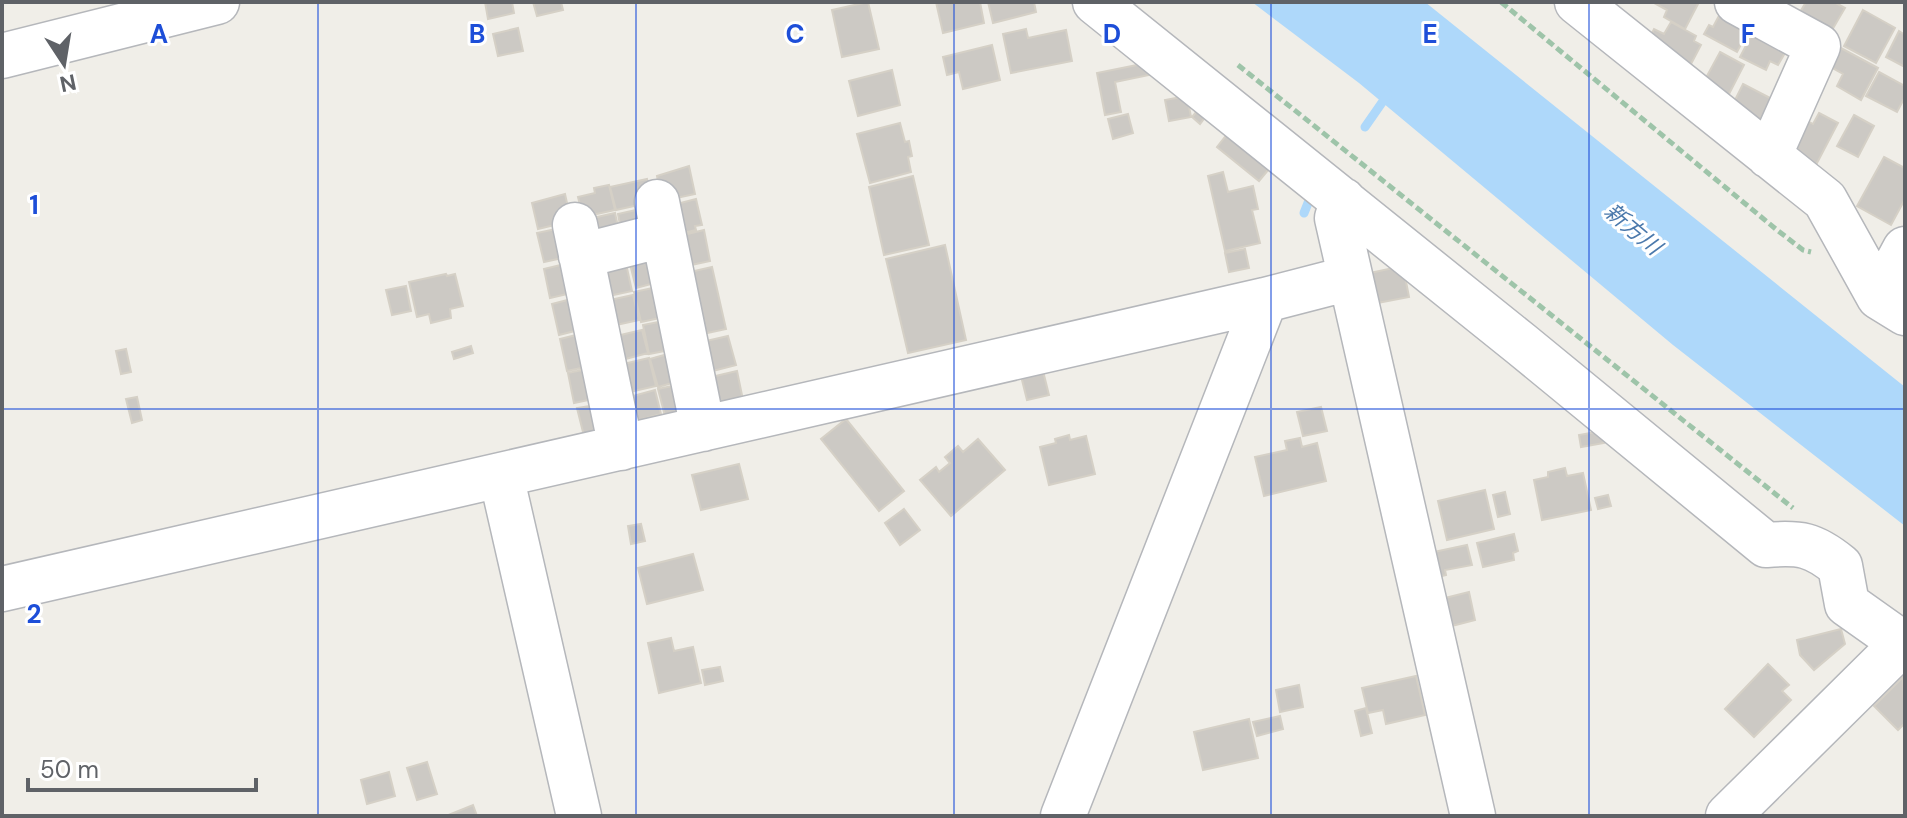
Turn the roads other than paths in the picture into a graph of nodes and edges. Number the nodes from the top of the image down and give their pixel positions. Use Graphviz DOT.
graph roads {
  1 [pos="217,2"];
  2 [pos="1095,2"];
  3 [pos="1737,2"];
  4 [pos="1603,11"];
  5 [pos="2,56"];
  6 [pos="1769,156"];
  7 [pos="1343,200"];
  8 [pos="1903,256"];
  9 [pos="1350,278"];
  10 [pos="1265,300"];
  11 [pos="1892,305"];
  12 [pos="703,429"];
  13 [pos="621,448"];
  14 [pos="501,475"];
  15 [pos="1766,545"];
  16 [pos="1821,587"];
  17 [pos="2,589"];
  18 [pos="1904,643"];
  19 [pos="579,816"];
  20 [pos="1063,816"];
  21 [pos="1473,816"];
  22 [pos="1728,816"];
  1 -- 5 [label="street"];
  2 -- 7 [label="street"];
  3 -- 6 [label="street"];
  4 -- 6 [label="street"];
  6 -- 11 [label="street"];
  7 -- 9 [label="street"];
  7 -- 15 [label="street"];
  8 -- 11 [label="street"];
  9 -- 10 [label="street"];
  9 -- 21 [label="street"];
  10 -- 12 [label="street"];
  10 -- 20 [label="street"];
  12 -- 13 [label="street"];
  12 -- 13 [label="street"];
  13 -- 14 [label="street"];
  14 -- 17 [label="street"];
  14 -- 19 [label="street"];
  15 -- 16 [label="street"];
  15 -- 18 [label="street"];
  18 -- 22 [label="street"];
}
